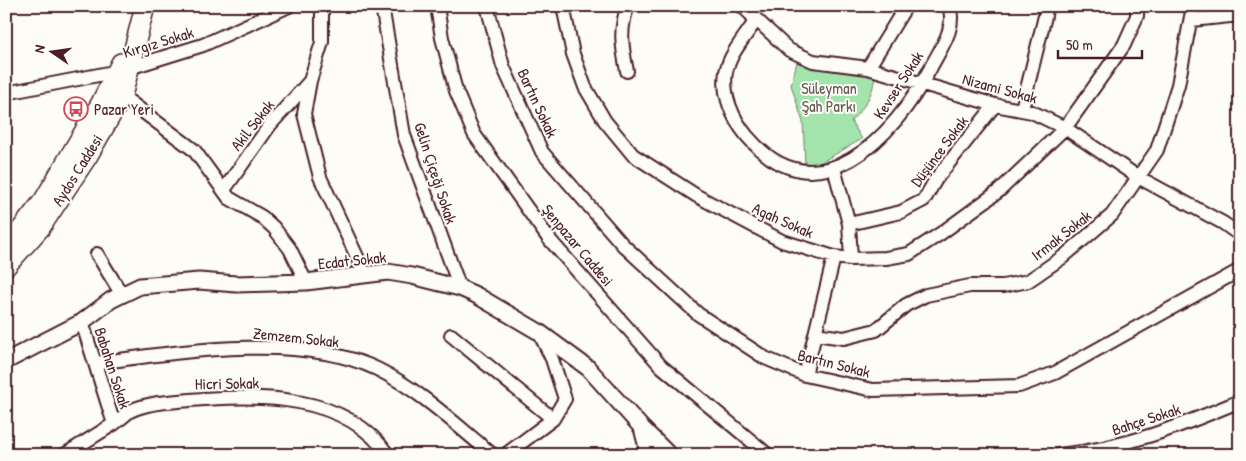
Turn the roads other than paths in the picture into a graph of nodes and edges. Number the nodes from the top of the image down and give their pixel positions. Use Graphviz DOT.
graph roads {
  1 [pos="135,6"];
  2 [pos="145,6"];
  3 [pos="289,6"];
  4 [pos="322,6"];
  5 [pos="382,6"];
  6 [pos="437,6"];
  7 [pos="488,6"];
  8 [pos="563,6"];
  9 [pos="628,6"];
  10 [pos="742,6"];
  11 [pos="906,6"];
  12 [pos="948,6"];
  13 [pos="1046,6"];
  14 [pos="1137,6"];
  15 [pos="1193,6"];
  16 [pos="1240,15"];
  17 [pos="756,20"];
  18 [pos="1192,20"];
  19 [pos="868,68"];
  20 [pos="125,69"];
  21 [pos="627,71"];
  22 [pos="310,81"];
  23 [pos="922,84"];
  24 [pos="6,93"];
  25 [pos="122,96"];
  26 [pos="995,104"];
  27 [pos="1022,109"];
  28 [pos="1065,128"];
  29 [pos="834,168"];
  30 [pos="1138,177"];
  31 [pos="224,190"];
  32 [pos="849,224"];
  33 [pos="1240,235"];
  34 [pos="9,241"];
  35 [pos="96,254"];
  36 [pos="834,257"];
  37 [pos="851,259"];
  38 [pos="6,266"];
  39 [pos="1240,270"];
  40 [pos="366,276"];
  41 [pos="306,282"];
  42 [pos="460,288"];
  43 [pos="122,295"];
  44 [pos="82,322"];
  45 [pos="539,332"];
  46 [pos="815,334"];
  47 [pos="450,335"];
  48 [pos="6,362"];
  49 [pos="96,363"];
  50 [pos="805,375"];
  51 [pos="1240,401"];
  52 [pos="553,419"];
  53 [pos="114,424"];
  54 [pos="642,428"];
  55 [pos="64,455"];
  56 [pos="388,455"];
  57 [pos="493,455"];
  58 [pos="505,455"];
  59 [pos="649,455"];
  60 [pos="669,455"];
  61 [pos="768,455"];
  62 [pos="831,455"];
  63 [pos="835,455"];
  64 [pos="1059,455"];
  1 -- 20 [label="main road, Aydos Caddesi"];
  2 -- 20 [label="main road, Aydos Caddesi"];
  3 -- 20 [label="street, Kırgız Sokak"];
  4 -- 22 [label="street"];
  5 -- 42 [label="street, Gelin Çiçeği Sokak"];
  6 -- 61 [label="street, Şenpazar Caddesi"];
  7 -- 50 [label="street, Bartın Sokak"];
  8 -- 36 [label="street, Agah Sokak"];
  9 -- 21 [label="street"];
  10 -- 17 [label="street, Nizami Sokak"];
  11 -- 19 [label="street"];
  12 -- 23 [label="street, Kevser Sokak"];
  13 -- 27 [label="street"];
  14 -- 28 [label="street, Agah Sokak"];
  15 -- 18 [label="street, Irmak Sokak"];
  16 -- 18 [label="street"];
  17 -- 19 [label="street, Nizami Sokak"];
  17 -- 29 [label="street, Kevser Sokak"];
  18 -- 30 [label="street, Irmak Sokak"];
  19 -- 23 [label="street, Nizami Sokak"];
  20 -- 24 [label="street, Kırgız Sokak"];
  20 -- 25 [label="main road, Aydos Caddesi"];
  20 -- 34 [label="main road, Aydos Caddesi"];
  22 -- 31 [label="street, Akil Sokak"];
  22 -- 40 [label="street"];
  23 -- 26 [label="street, Nizami Sokak"];
  23 -- 29 [label="street, Kevser Sokak"];
  25 -- 31 [label="street"];
  25 -- 38 [label="main road, Aydos Caddesi"];
  26 -- 27 [label="street, Nizami Sokak"];
  26 -- 32 [label="street, Düşünce Sokak"];
  27 -- 28 [label="street, Nizami Sokak"];
  28 -- 30 [label="street, Nizami Sokak"];
  28 -- 37 [label="street, Agah Sokak"];
  29 -- 32 [label="street"];
  30 -- 33 [label="street, Nizami Sokak"];
  30 -- 46 [label="street, Irmak Sokak"];
  31 -- 41 [label="street"];
  32 -- 37 [label="street"];
  35 -- 43 [label="street"];
  36 -- 37 [label="street, Agah Sokak"];
  36 -- 46 [label="street"];
  39 -- 50 [label="street, Bartın Sokak"];
  40 -- 41 [label="street, Ecdat Sokak"];
  40 -- 42 [label="street, Ecdat Sokak"];
  41 -- 43 [label="street, Ecdat Sokak"];
  42 -- 45 [label="street, Ecdat Sokak"];
  43 -- 44 [label="street, Ecdat Sokak"];
  44 -- 48 [label="street, Ecdat Sokak"];
  44 -- 49 [label="street, Babahan Sokak"];
  45 -- 52 [label="street"];
  45 -- 54 [label="street, Ecdat Sokak"];
  46 -- 50 [label="street"];
  47 -- 52 [label="street"];
  49 -- 53 [label="street, Babahan Sokak"];
  49 -- 57 [label="street, Zemzem Sokak"];
  51 -- 64 [label="street, Bahçe Sokak"];
  52 -- 58 [label="street"];
  53 -- 55 [label="street, Hicri Sokak"];
  53 -- 56 [label="street, Hicri Sokak"];
  54 -- 59 [label="street, Ecdat Sokak"];
  54 -- 60 [label="street"];
  62 -- 63 [label="street"];
}
